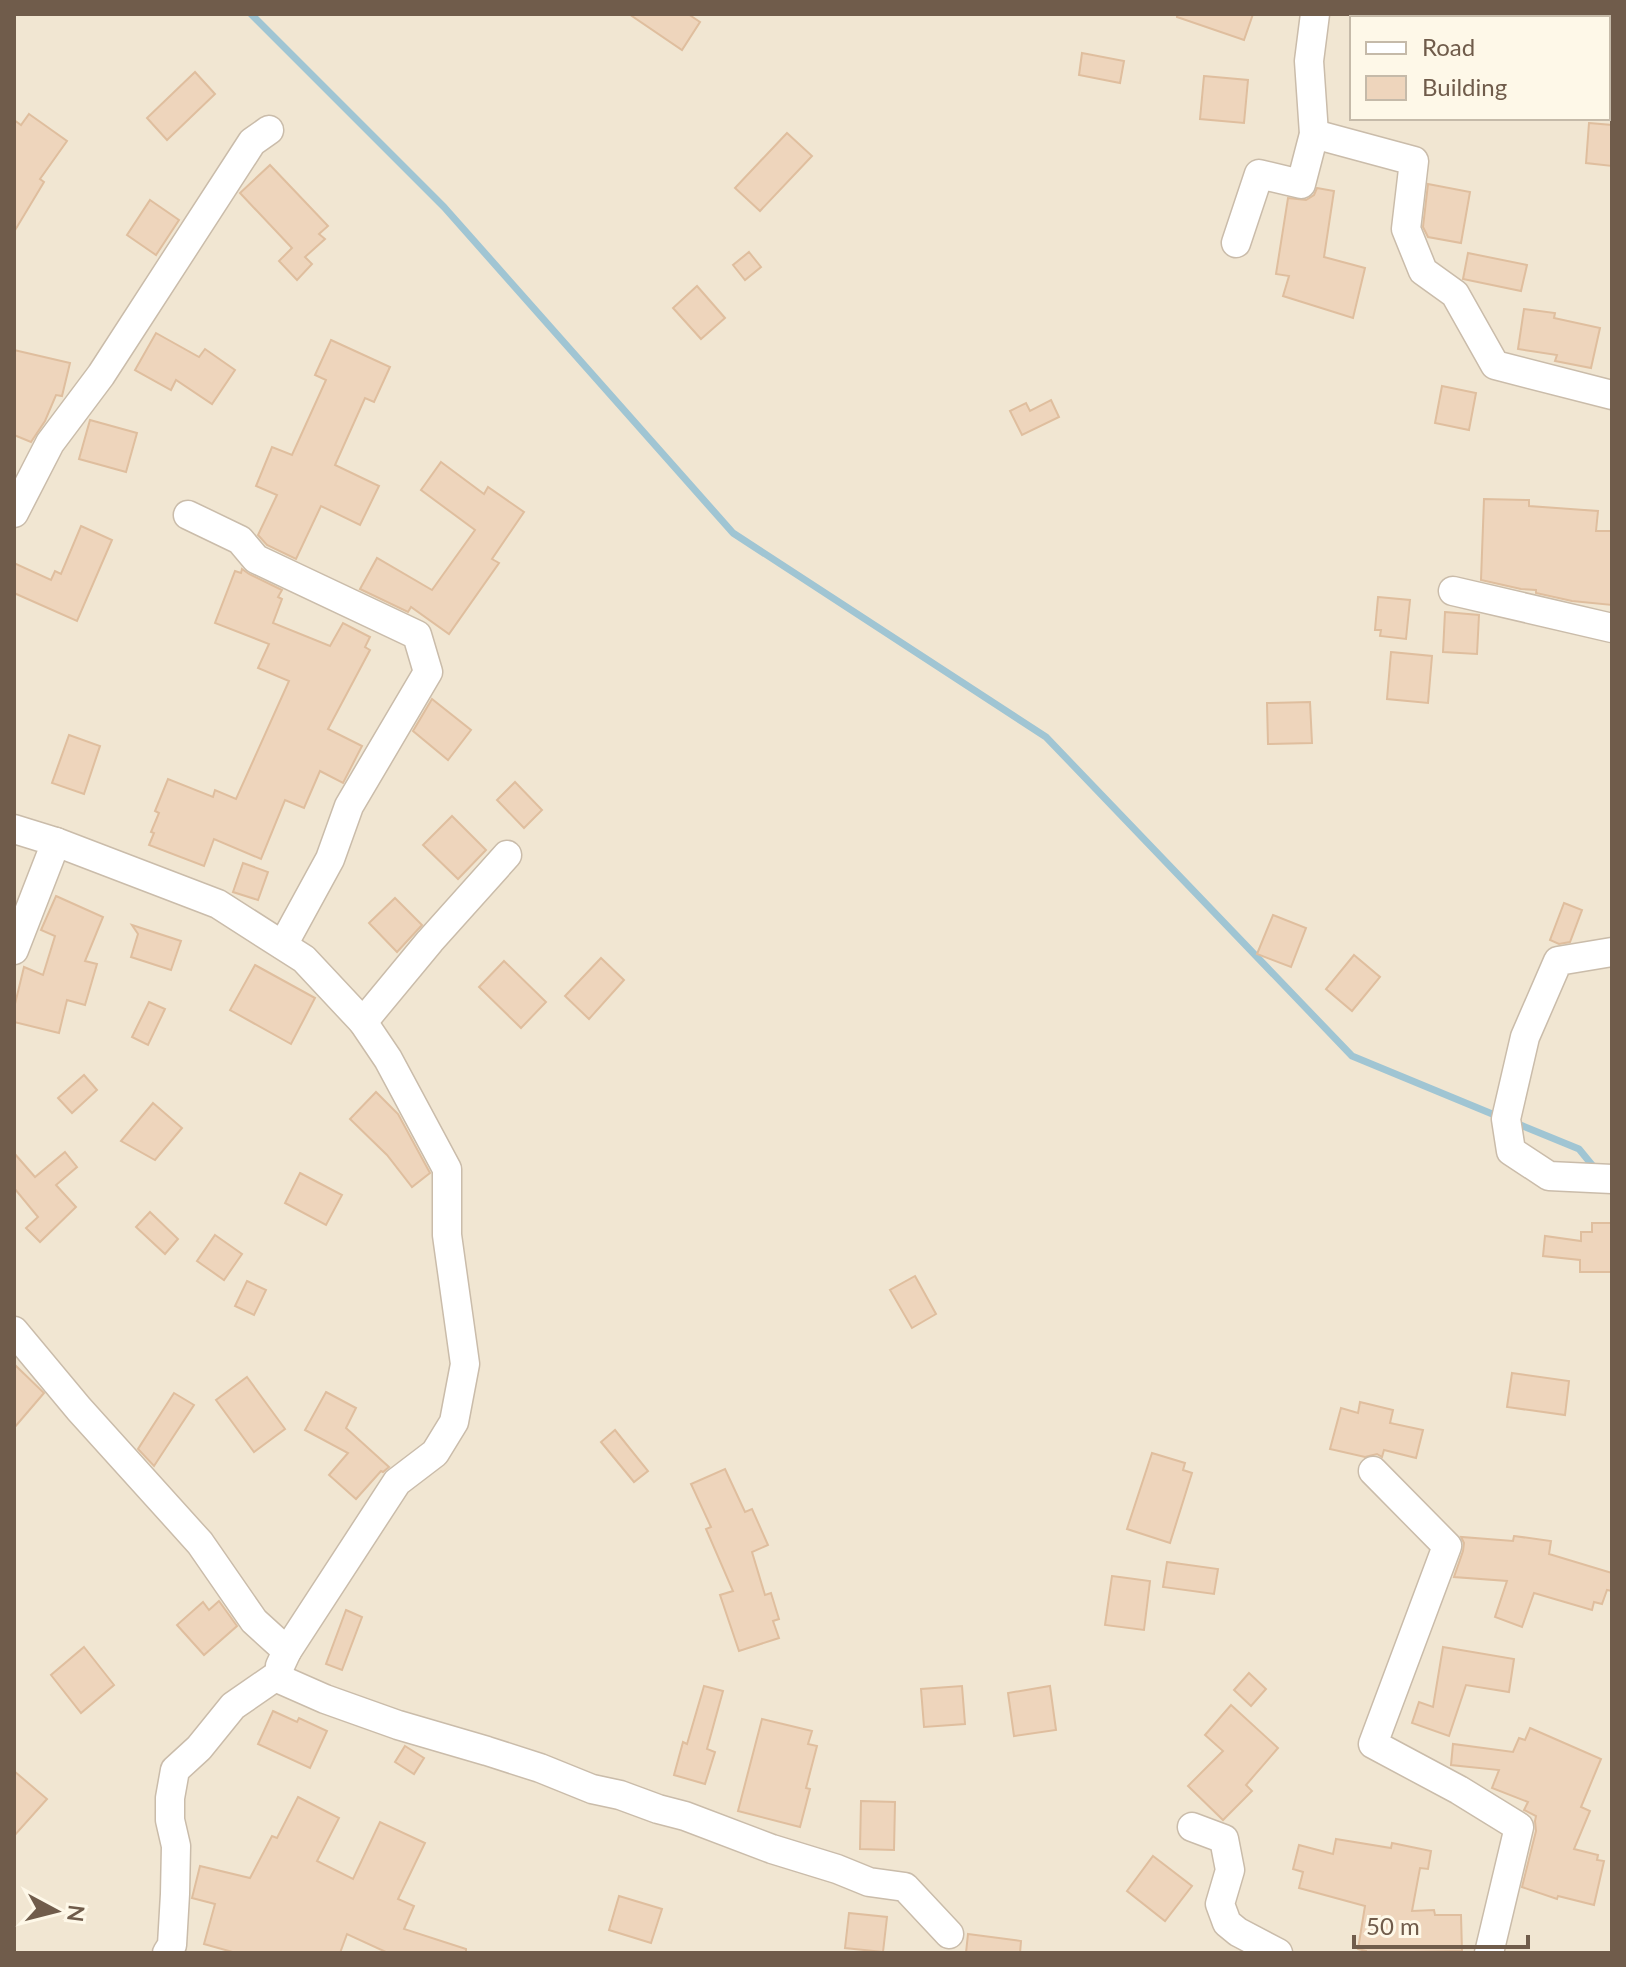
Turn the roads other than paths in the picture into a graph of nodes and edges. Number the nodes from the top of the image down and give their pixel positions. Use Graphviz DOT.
graph roads {
  1 [pos="1315,14"];
  2 [pos="269,130"];
  3 [pos="1314,134"];
  4 [pos="1236,243"];
  5 [pos="1612,395"];
  6 [pos="14,513"];
  7 [pos="188,515"];
  8 [pos="1453,591"];
  9 [pos="1612,628"];
  10 [pos="14,829"];
  11 [pos="56,842"];
  12 [pos="507,855"];
  13 [pos="283,945"];
  14 [pos="14,950"];
  15 [pos="1612,952"];
  16 [pos="363,1022"];
  17 [pos="1612,1179"];
  18 [pos="14,1331"];
  19 [pos="1373,1471"];
  20 [pos="287,1651"];
  21 [pos="275,1677"];
  22 [pos="1192,1827"];
  23 [pos="949,1934"];
  24 [pos="175,1950"];
  25 [pos="1278,1953"];
  26 [pos="1489,1953"];
  1 -- 3 [label="street"];
  2 -- 6 [label="street"];
  3 -- 4 [label="street"];
  3 -- 5 [label="street"];
  7 -- 13 [label="street"];
  8 -- 9 [label="street"];
  10 -- 11 [label="street"];
  11 -- 13 [label="street"];
  11 -- 14 [label="street"];
  12 -- 16 [label="street"];
  13 -- 16 [label="street"];
  15 -- 17 [label="street"];
  16 -- 20 [label="street"];
  18 -- 20 [label="street"];
  19 -- 26 [label="street"];
  20 -- 21 [label="street"];
  21 -- 23 [label="street"];
  21 -- 24 [label="street"];
  22 -- 25 [label="street"];
}
